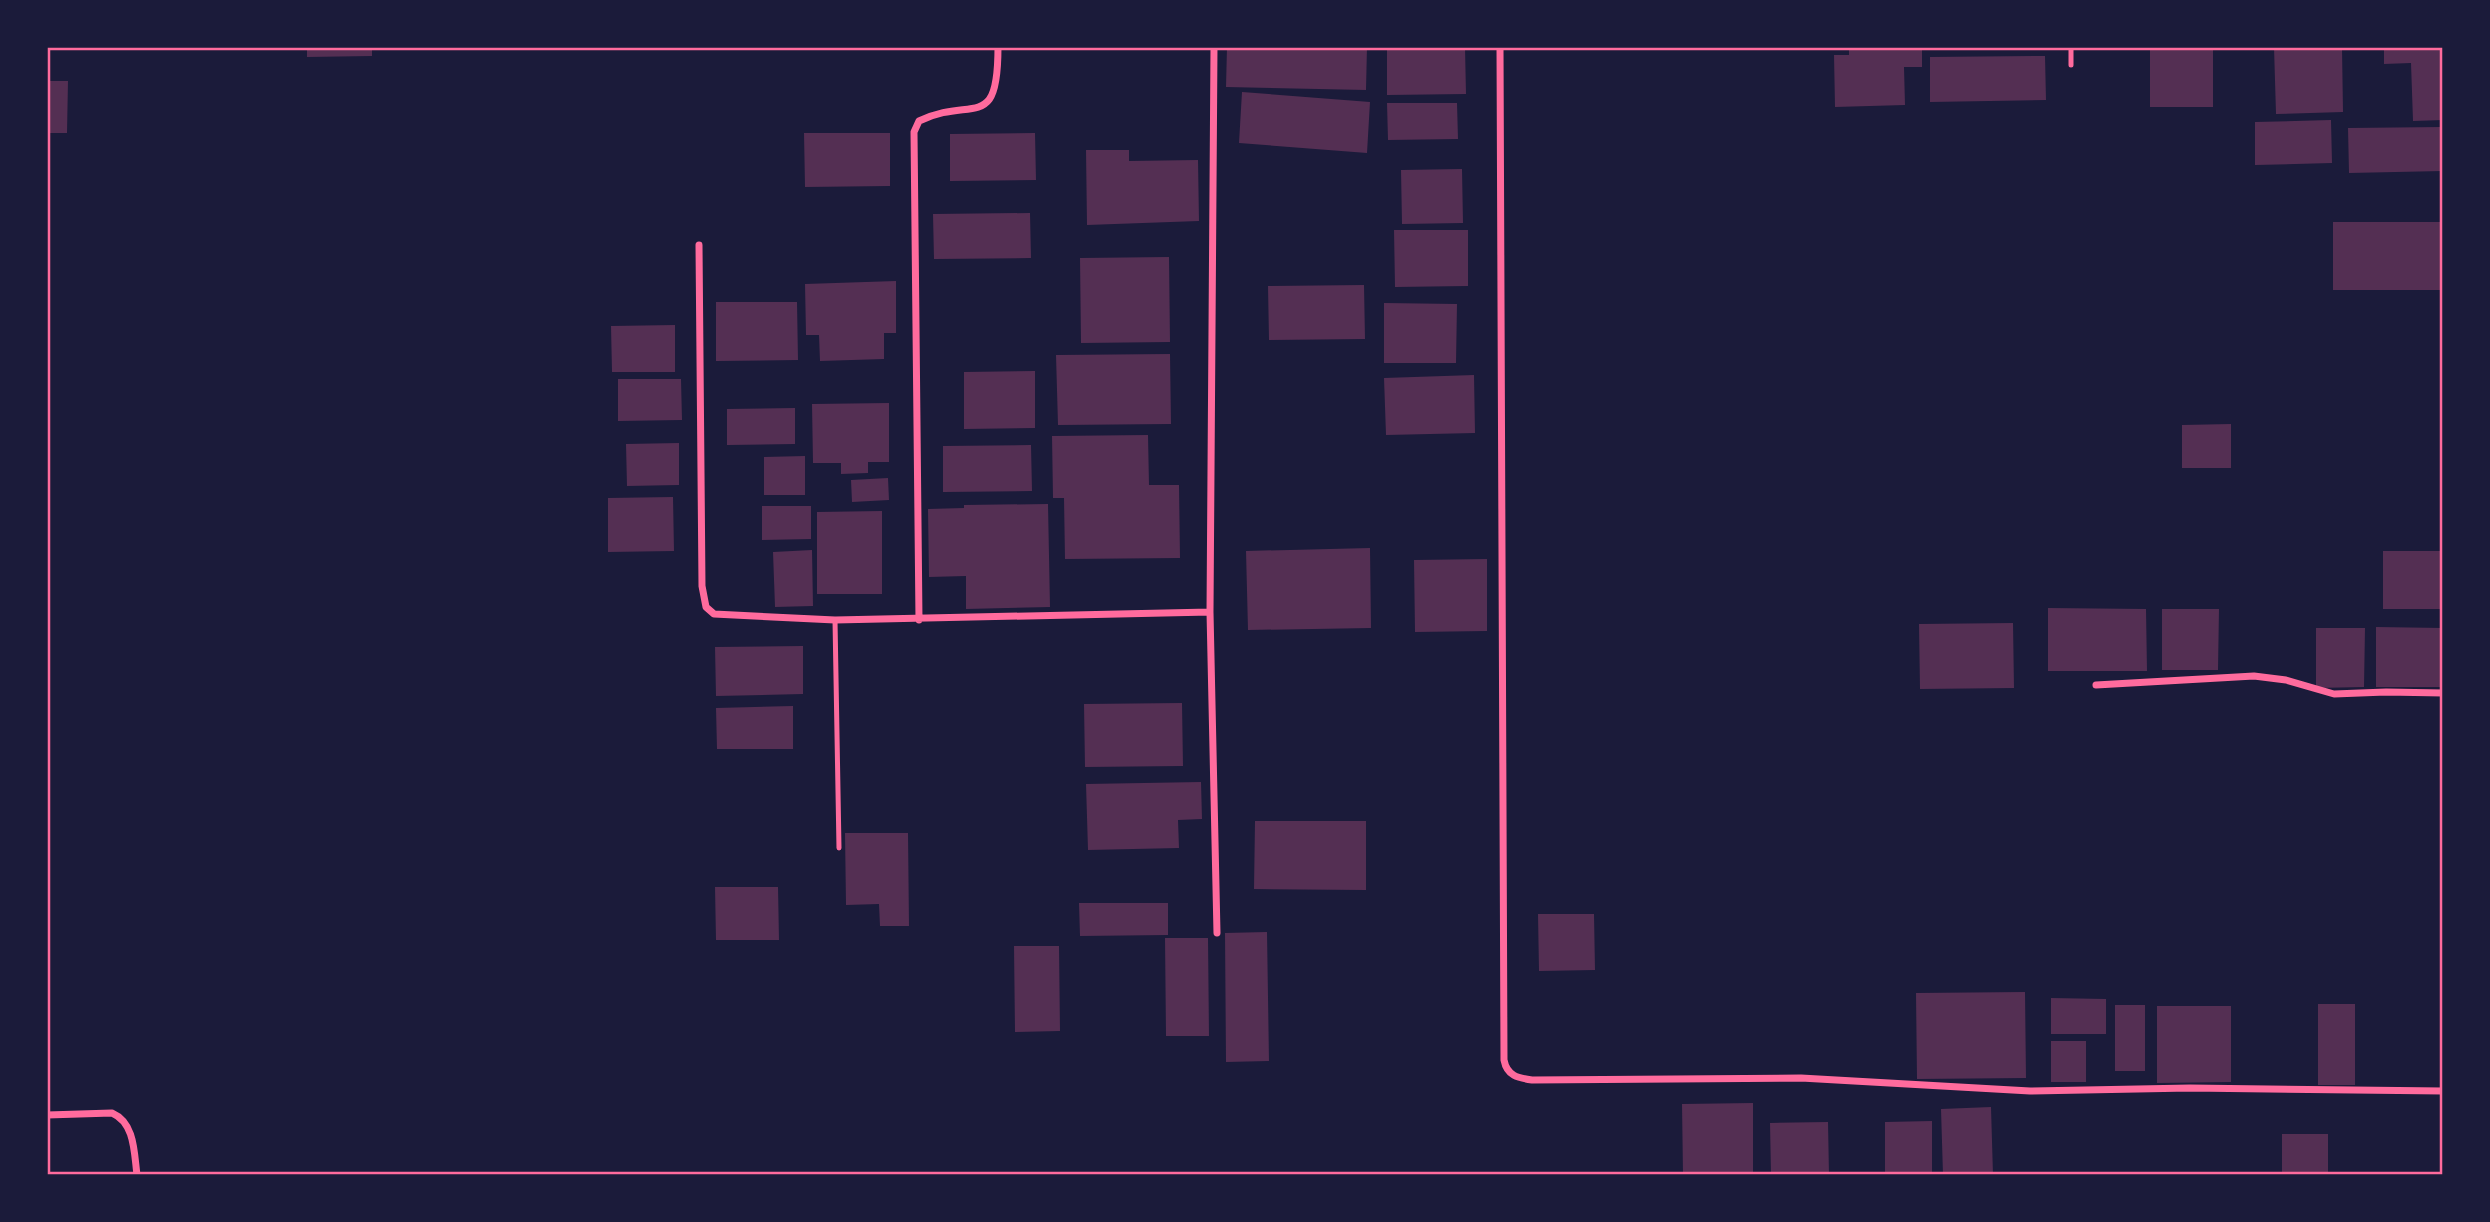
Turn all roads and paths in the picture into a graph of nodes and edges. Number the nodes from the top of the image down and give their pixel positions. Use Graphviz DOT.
graph roads {
  1 [pos="998,47"];
  2 [pos="1214,47"];
  3 [pos="1500,47"];
  4 [pos="2071,47"];
  5 [pos="2071,65"];
  6 [pos="699,245"];
  7 [pos="1210,612"];
  8 [pos="835,620"];
  9 [pos="919,620"];
  10 [pos="2095,685"];
  11 [pos="2443,693"];
  12 [pos="839,848"];
  13 [pos="1217,933"];
  14 [pos="2443,1091"];
  15 [pos="47,1115"];
  16 [pos="137,1175"];
  1 -- 9 [label="street"];
  2 -- 7 [label="street"];
  3 -- 14 [label="street"];
  4 -- 5 [label="lane"];
  6 -- 8 [label="street"];
  7 -- 9 [label="street"];
  7 -- 13 [label="street"];
  8 -- 9 [label="street"];
  8 -- 12 [label="lane"];
  10 -- 11 [label="street"];
  15 -- 16 [label="street"];
}
